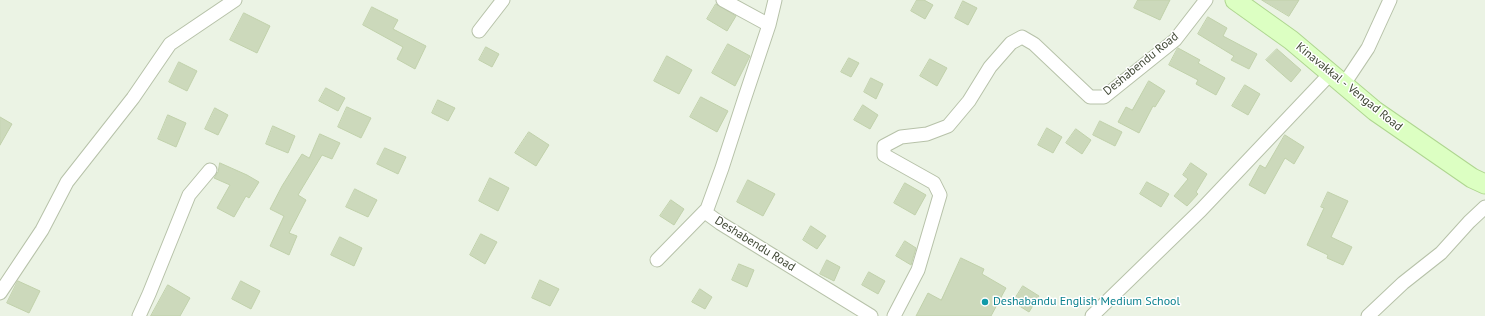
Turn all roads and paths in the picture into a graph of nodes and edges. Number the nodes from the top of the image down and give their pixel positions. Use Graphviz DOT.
graph roads {
  1 [pos="234,0"];
  2 [pos="503,0"];
  3 [pos="723,0"];
  4 [pos="775,0"];
  5 [pos="1206,0"];
  6 [pos="1235,0"];
  7 [pos="1390,0"];
  8 [pos="769,25"];
  9 [pos="479,31"];
  10 [pos="1337,79"];
  11 [pos="210,170"];
  12 [pos="1485,184"];
  13 [pos="1485,207"];
  14 [pos="706,210"];
  15 [pos="657,260"];
  16 [pos="0,293"];
  17 [pos="139,316"];
  18 [pos="871,316"];
  19 [pos="894,316"];
  20 [pos="1092,316"];
  21 [pos="1368,316"];
  1 -- 16 [label="street"];
  2 -- 9 [label="street"];
  3 -- 8 [label="street"];
  4 -- 8 [label="street, Deshabendu Road"];
  5 -- 19 [label="street, Deshabendu Road"];
  6 -- 10 [label="main road, Kinavakkal - Vengad Road"];
  7 -- 10 [label="street"];
  8 -- 14 [label="street, Deshabendu Road"];
  10 -- 12 [label="main road, Kinavakkal - Vengad Road"];
  10 -- 20 [label="street"];
  11 -- 17 [label="street"];
  13 -- 21 [label="street"];
  14 -- 15 [label="street"];
  14 -- 18 [label="street, Deshabendu Road"];
}
